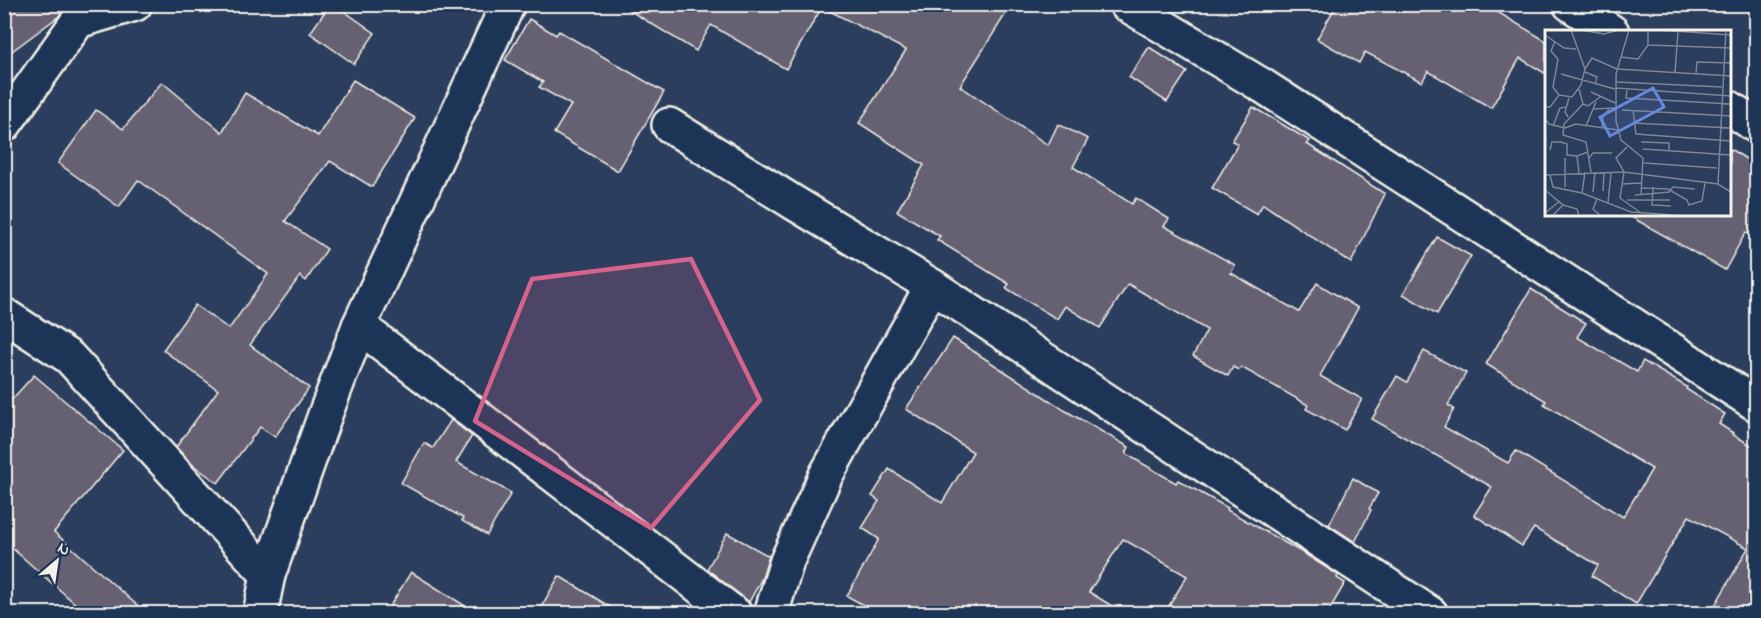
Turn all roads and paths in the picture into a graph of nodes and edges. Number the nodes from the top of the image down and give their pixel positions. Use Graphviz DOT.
graph roads {
  1 [pos="135,4"];
  2 [pos="508,4"];
  3 [pos="1126,4"];
  4 [pos="1570,4"];
  5 [pos="1609,30"];
  6 [pos="1731,109"];
  7 [pos="4,125"];
  8 [pos="669,125"];
  9 [pos="1756,126"];
  10 [pos="932,286"];
  11 [pos="4,315"];
  12 [pos="359,326"];
  13 [pos="1756,404"];
  14 [pos="268,575"];
  15 [pos="776,612"];
  16 [pos="260,614"];
  17 [pos="735,614"];
  18 [pos="1431,614"];
  1 -- 7 [label="street"];
  2 -- 12 [label="street"];
  3 -- 13 [label="street"];
  4 -- 5 [label="street"];
  6 -- 9 [label="street"];
  8 -- 10 [label="street"];
  10 -- 15 [label="street"];
  10 -- 18 [label="street"];
  11 -- 14 [label="street"];
  12 -- 14 [label="street"];
  12 -- 17 [label="street"];
  14 -- 16 [label="street"];
}
